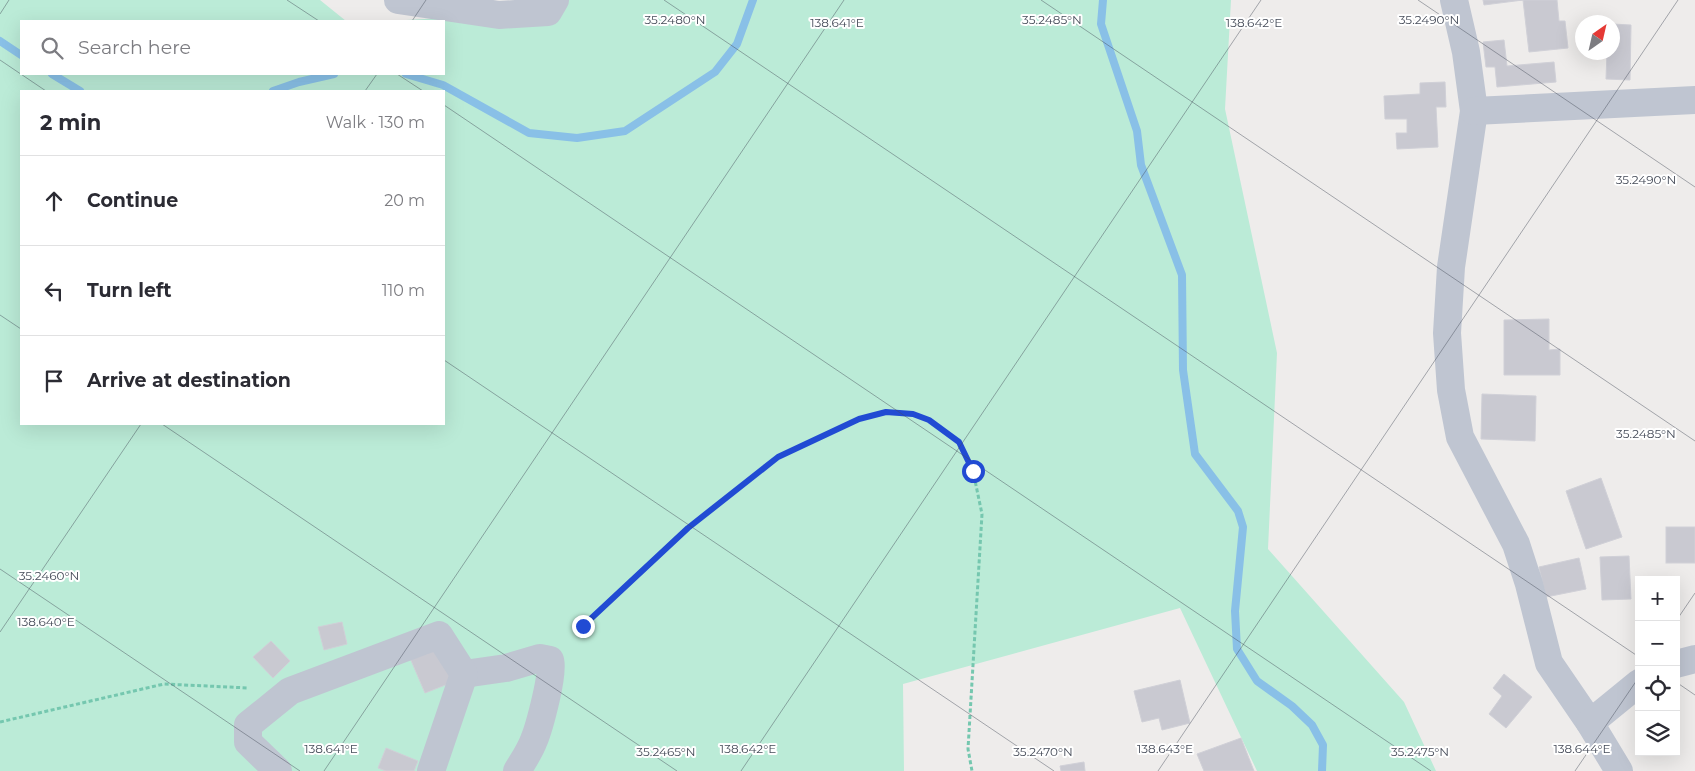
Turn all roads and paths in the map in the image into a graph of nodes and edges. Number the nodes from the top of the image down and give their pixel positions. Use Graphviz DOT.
graph roads {
  1 [pos="398,0"];
  2 [pos="555,0"];
  3 [pos="1454,0"];
  4 [pos="1695,100"];
  5 [pos="1474,111"];
  6 [pos="583,626"];
  7 [pos="1695,659"];
  8 [pos="1680,663"];
  9 [pos="464,674"];
  10 [pos="1635,686"];
  11 [pos="290,691"];
  12 [pos="0,722"];
  13 [pos="1590,723"];
  14 [pos="278,771"];
  15 [pos="431,771"];
  16 [pos="517,771"];
  17 [pos="972,771"];
  18 [pos="1618,771"];
  1 -- 2 [label="street"];
  3 -- 5 [label="street"];
  4 -- 5 [label="street"];
  5 -- 13 [label="street"];
  6 -- 17 [label="path"];
  7 -- 8 [label="street"];
  9 -- 11 [label="street"];
  9 -- 15 [label="street"];
  9 -- 16 [label="street"];
  10 -- 13 [label="street"];
  11 -- 12 [label="path"];
  11 -- 14 [label="street"];
  13 -- 18 [label="street"];
}
